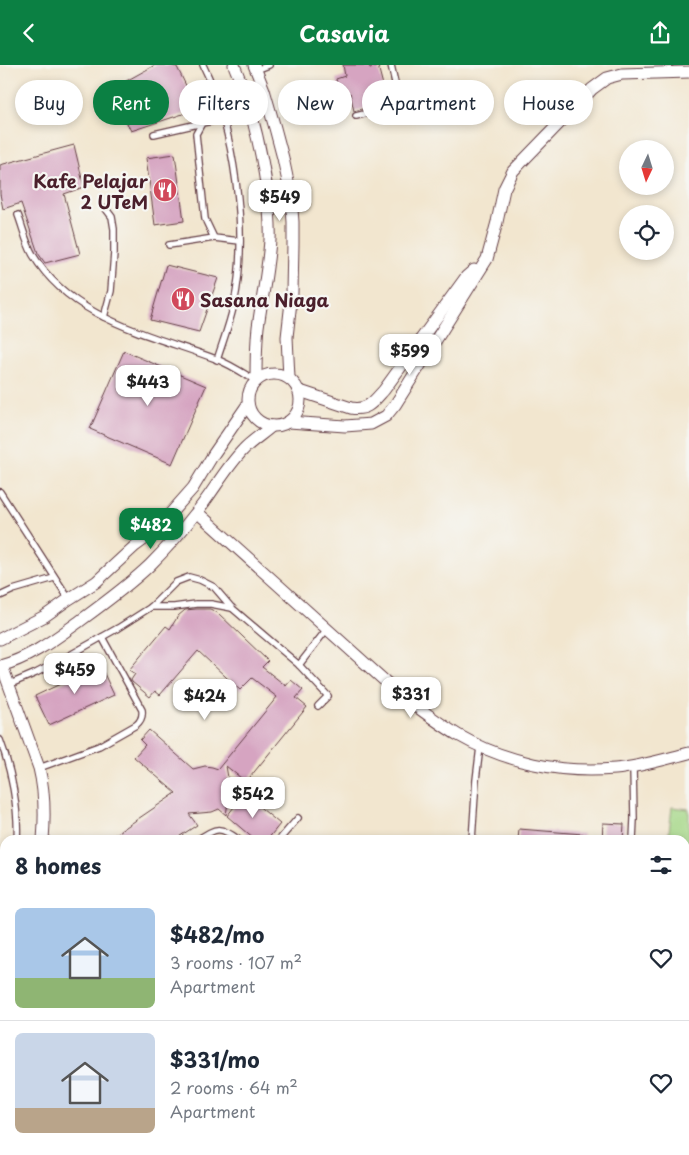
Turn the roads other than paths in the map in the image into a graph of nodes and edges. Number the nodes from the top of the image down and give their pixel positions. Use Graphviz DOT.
graph roads {
  1 [pos="203,65"];
  2 [pos="234,65"];
  3 [pos="269,65"];
  4 [pos="390,65"];
  5 [pos="255,68"];
  6 [pos="689,72"];
  7 [pos="210,80"];
  8 [pos="356,116"];
  9 [pos="193,125"];
  10 [pos="201,125"];
  11 [pos="224,125"];
  12 [pos="154,134"];
  13 [pos="106,209"];
  14 [pos="18,215"];
  15 [pos="214,238"];
  16 [pos="240,241"];
  17 [pos="169,245"];
  18 [pos="486,259"];
  19 [pos="104,317"];
  20 [pos="217,359"];
  21 [pos="289,378"];
  22 [pos="256,381"];
  23 [pos="300,391"];
  24 [pos="248,404"];
  25 [pos="289,422"];
  26 [pos="272,426"];
  27 [pos="0,493"];
  28 [pos="197,512"];
  29 [pos="54,578"];
  30 [pos="0,596"];
  31 [pos="69,599"];
  32 [pos="151,607"];
  33 [pos="232,608"];
  34 [pos="327,629"];
  35 [pos="102,637"];
  36 [pos="0,639"];
  37 [pos="299,665"];
  38 [pos="1,666"];
  39 [pos="4,686"];
  40 [pos="318,706"];
  41 [pos="0,740"];
  42 [pos="480,747"];
  43 [pos="689,753"];
  44 [pos="634,767"];
  45 [pos="39,768"];
  46 [pos="298,819"];
  47 [pos="18,835"];
  48 [pos="43,835"];
  49 [pos="205,835"];
  50 [pos="232,835"];
  51 [pos="284,835"];
  52 [pos="472,835"];
  53 [pos="633,835"];
  1 -- 7 [label="lane"];
  2 -- 22 [label="street"];
  3 -- 5 [label="lane"];
  4 -- 8 [label="lane"];
  5 -- 21 [label="street"];
  6 -- 18 [label="street"];
  9 -- 12 [label="lane"];
  10 -- 15 [label="lane"];
  11 -- 16 [label="lane"];
  13 -- 19 [label="lane"];
  14 -- 19 [label="lane"];
  15 -- 16 [label="lane"];
  15 -- 17 [label="lane"];
  16 -- 20 [label="lane"];
  18 -- 23 [label="street"];
  18 -- 25 [label="street"];
  19 -- 20 [label="lane"];
  20 -- 22 [label="lane"];
  21 -- 22 [label="street"];
  21 -- 23 [label="street"];
  22 -- 24 [label="street"];
  23 -- 25 [label="street"];
  24 -- 26 [label="street"];
  24 -- 31 [label="street"];
  25 -- 26 [label="street"];
  26 -- 28 [label="street"];
  27 -- 29 [label="lane"];
  28 -- 34 [label="street"];
  28 -- 38 [label="street"];
  29 -- 30 [label="lane"];
  29 -- 31 [label="lane"];
  31 -- 36 [label="street"];
  32 -- 33 [label="lane"];
  32 -- 33 [label="lane"];
  32 -- 35 [label="lane"];
  33 -- 37 [label="lane"];
  34 -- 37 [label="lane"];
  34 -- 42 [label="street"];
  35 -- 39 [label="lane"];
  35 -- 45 [label="lane"];
  37 -- 40 [label="lane"];
  38 -- 39 [label="street"];
  39 -- 45 [label="street"];
  41 -- 47 [label="lane"];
  42 -- 44 [label="street"];
  42 -- 52 [label="lane"];
  43 -- 44 [label="street"];
  44 -- 53 [label="lane"];
  45 -- 48 [label="street"];
  46 -- 51 [label="lane"];
  49 -- 50 [label="lane"];
}
